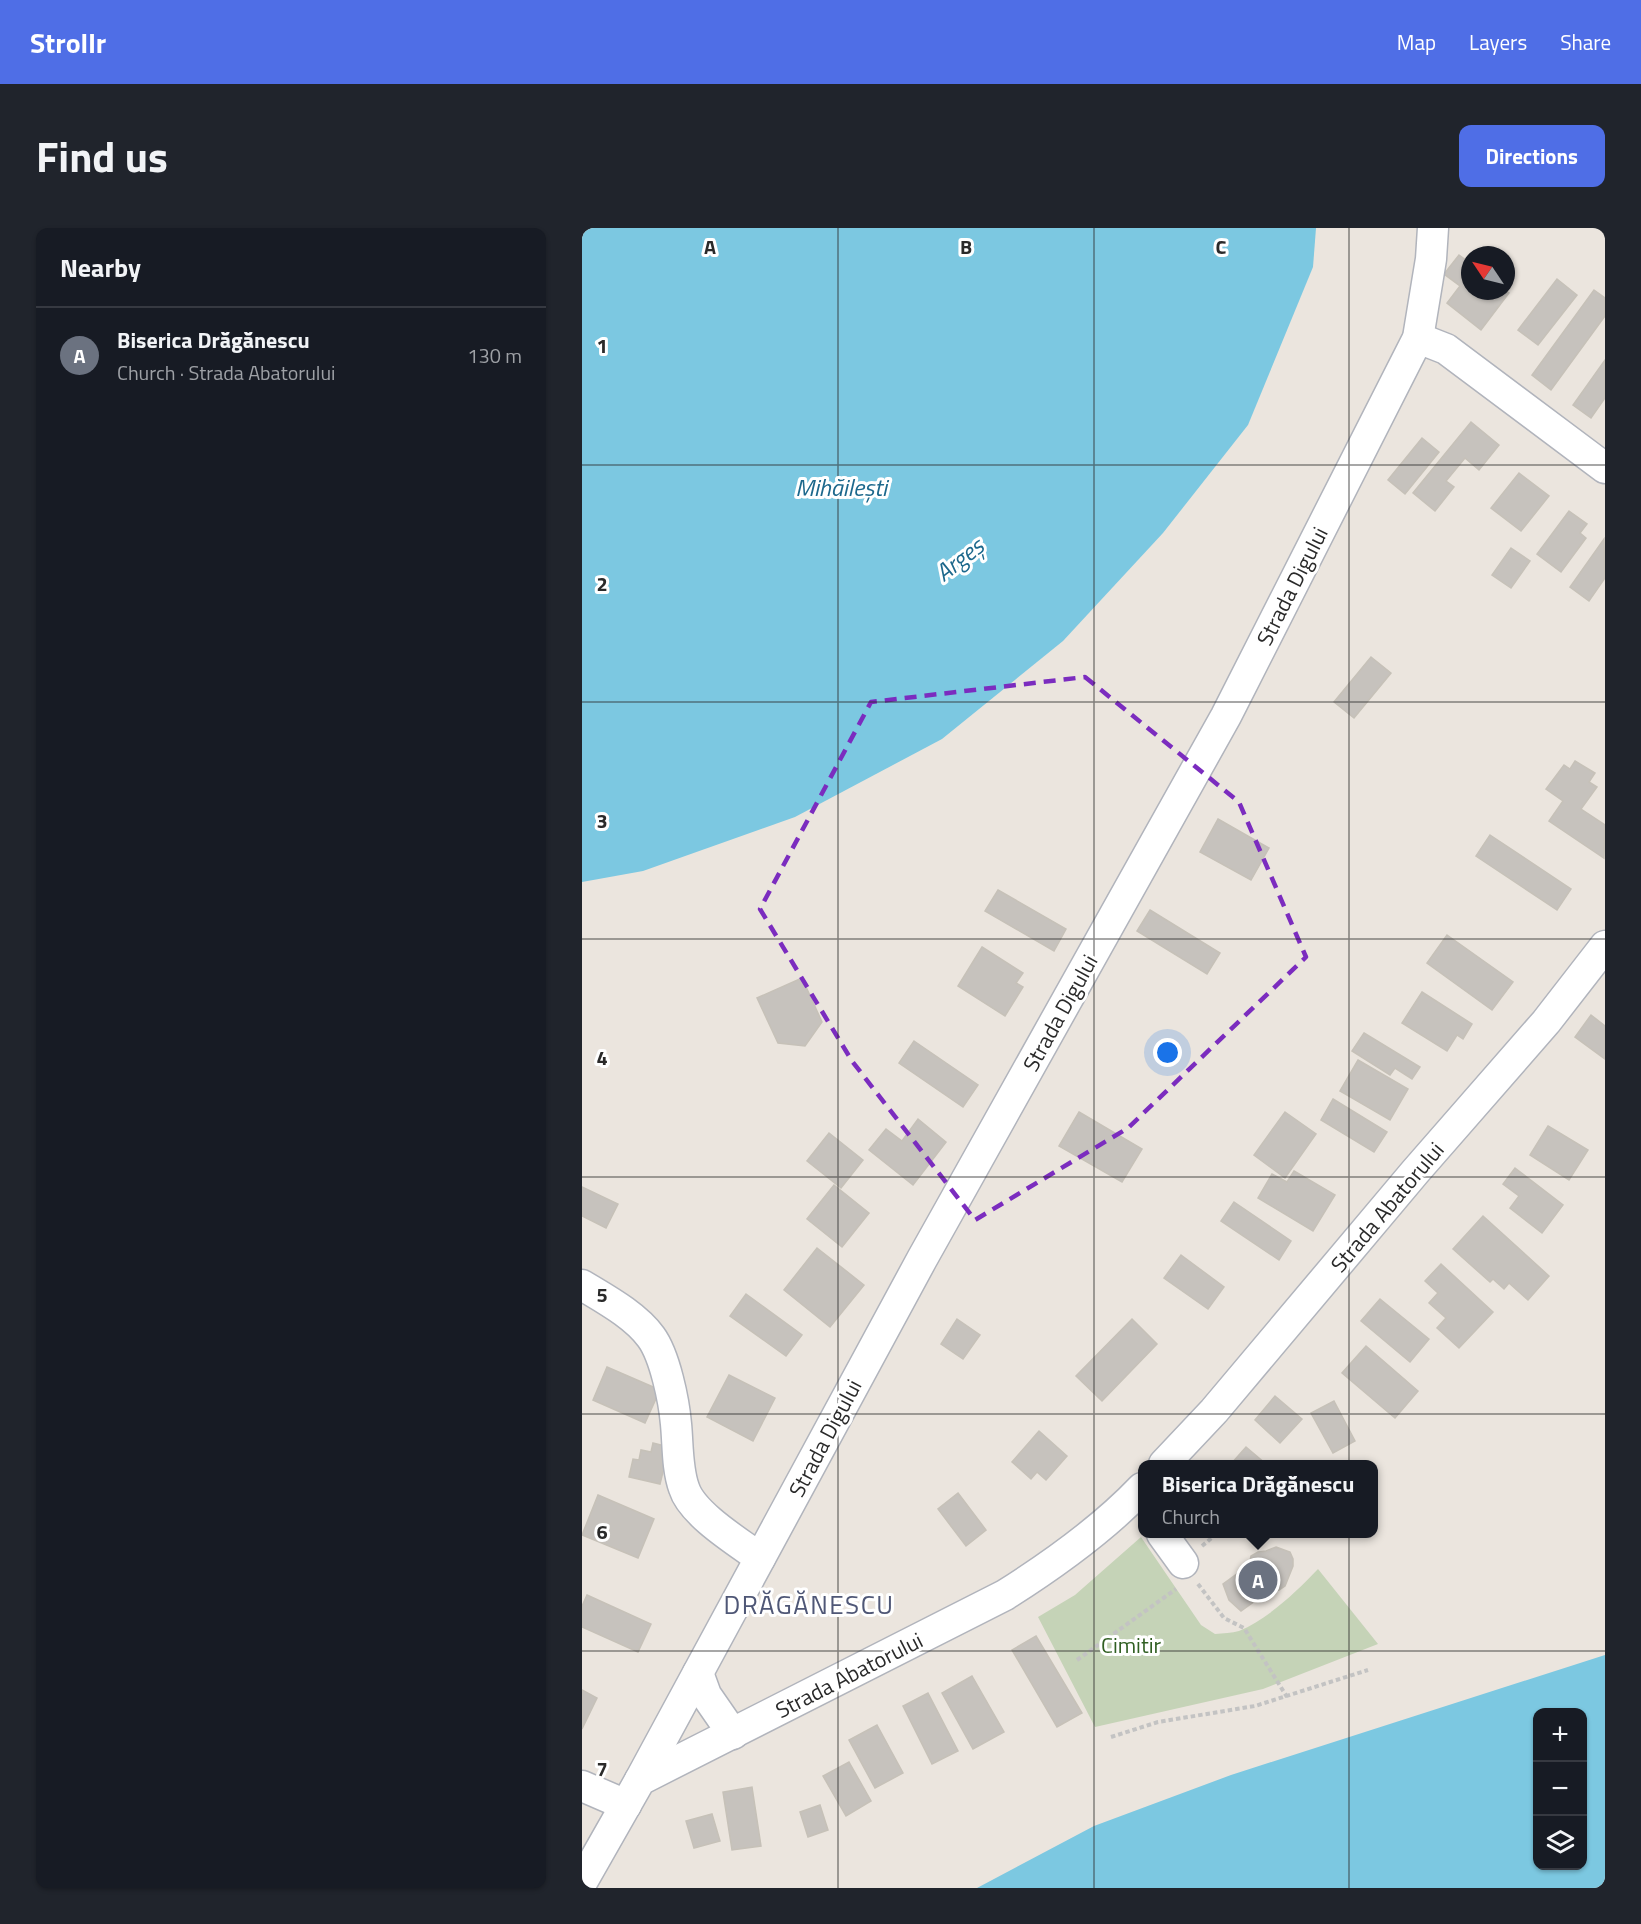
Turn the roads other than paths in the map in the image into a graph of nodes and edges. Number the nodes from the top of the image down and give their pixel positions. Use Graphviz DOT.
graph roads {
  1 [pos="1433,228"];
  2 [pos="1418,338"];
  3 [pos="1605,468"];
  4 [pos="1605,946"];
  5 [pos="582,1285"];
  6 [pos="1168,1460"];
  7 [pos="1138,1499"];
  8 [pos="1165,1538"];
  9 [pos="760,1558"];
  10 [pos="1187,1569"];
  11 [pos="698,1674"];
  12 [pos="732,1734"];
  13 [pos="582,1786"];
  14 [pos="633,1792"];
  15 [pos="582,1882"];
  1 -- 2 [label="street, Strada Digului"];
  2 -- 3 [label="street"];
  2 -- 9 [label="street, Strada Digului"];
  4 -- 6 [label="street, Strada Abatorului"];
  5 -- 9 [label="street"];
  7 -- 12 [label="street, Strada Abatorului"];
  8 -- 10 [label="street"];
  9 -- 11 [label="street, Strada Digului"];
  11 -- 12 [label="street"];
  11 -- 14 [label="street, Strada Digului"];
  12 -- 14 [label="street, Strada Abatorului"];
  13 -- 14 [label="street"];
  14 -- 15 [label="street"];
}
